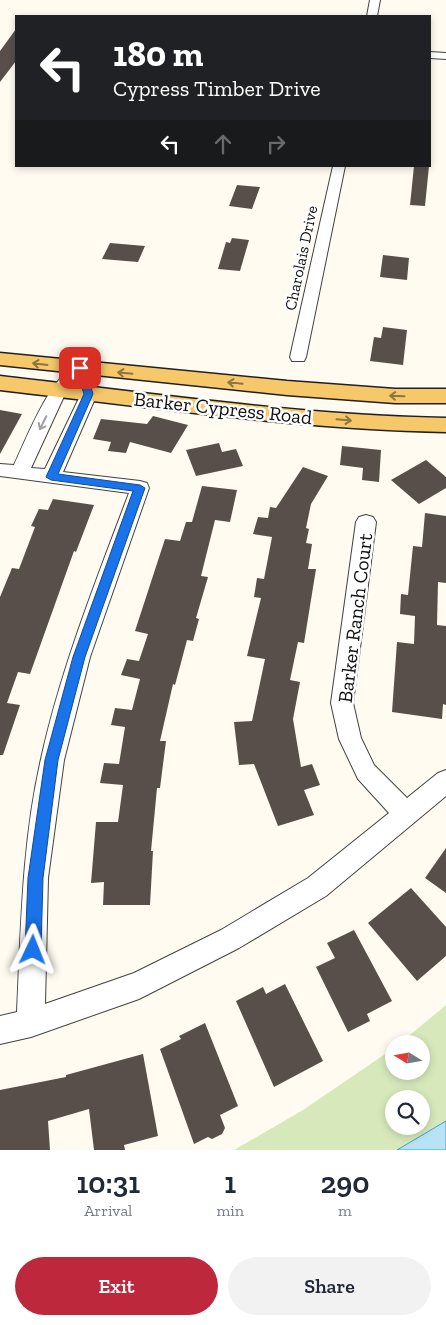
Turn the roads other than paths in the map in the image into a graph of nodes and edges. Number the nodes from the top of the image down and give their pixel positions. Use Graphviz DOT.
graph roads {
  1 [pos="375,0"];
  2 [pos="372,15"];
  3 [pos="431,55"];
  4 [pos="446,56"];
  5 [pos="339,167"];
  6 [pos="298,357"];
  7 [pos="0,359"];
  8 [pos="80,368"];
  9 [pos="0,383"];
  10 [pos="60,390"];
  11 [pos="89,394"];
  12 [pos="446,396"];
  13 [pos="446,425"];
  14 [pos="0,470"];
  15 [pos="19,472"];
  16 [pos="51,477"];
  17 [pos="366,522"];
  18 [pos="446,781"];
  19 [pos="406,814"];
  20 [pos="31,1022"];
  21 [pos="0,1030"];
  1 -- 2 [label="street"];
  3 -- 4 [label="street"];
  5 -- 6 [label="street, Charolais Drive"];
  8 -- 7 [label="main road, Barker Cypress Road, one-way"];
  8 -- 10 [label="street"];
  8 -- 11 [label="street"];
  12 -- 8 [label="main road, Barker Cypress Road, one-way"];
  9 -- 10 [label="main road, Barker Cypress Road"];
  10 -- 11 [label="main road, Barker Cypress Road"];
  10 -- 15 [label="street, one-way"];
  11 -- 13 [label="main road, Barker Cypress Road, one-way"];
  11 -- 16 [label="street"];
  14 -- 15 [label="street"];
  15 -- 16 [label="street"];
  16 -- 20 [label="street"];
  17 -- 19 [label="street, Barker Ranch Court"];
  18 -- 19 [label="street"];
  19 -- 20 [label="street"];
  20 -- 21 [label="street"];
}
